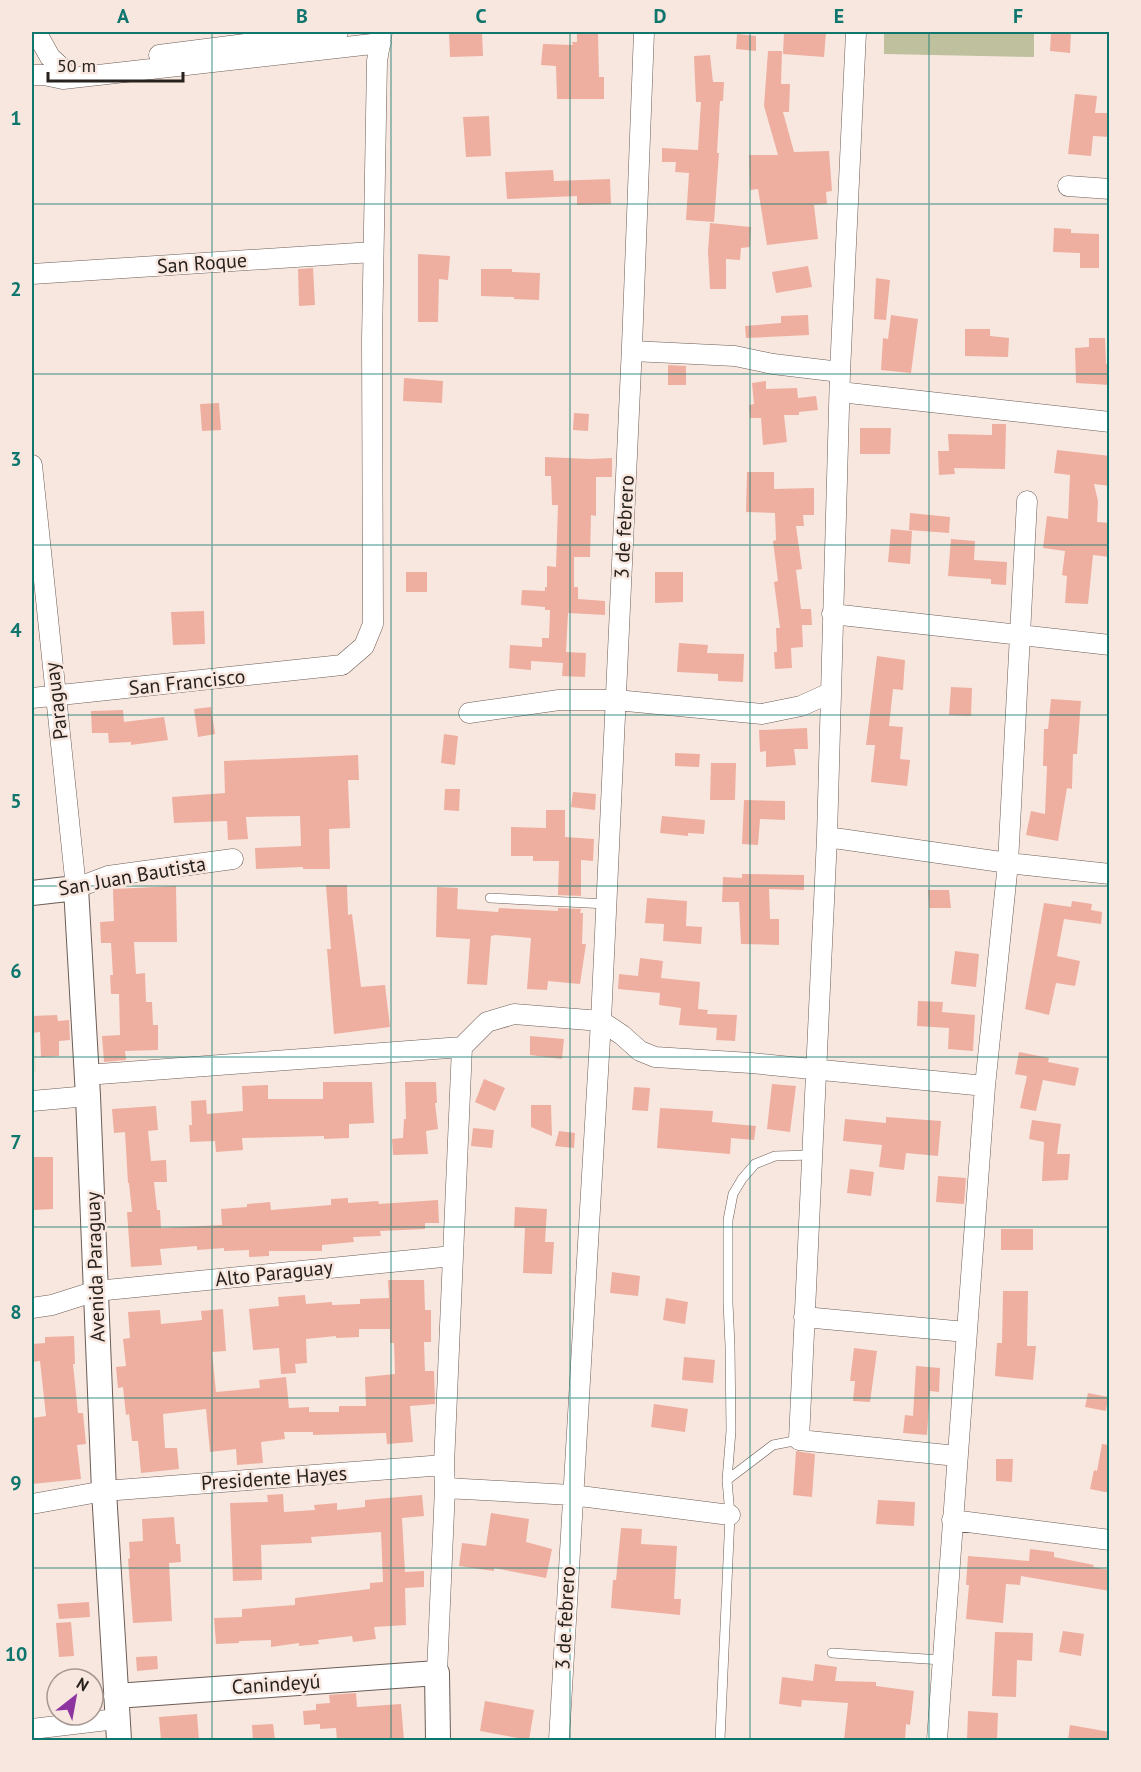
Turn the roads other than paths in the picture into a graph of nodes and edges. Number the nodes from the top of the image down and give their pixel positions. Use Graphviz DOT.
graph roads {
  1 [pos="36,32"];
  2 [pos="338,32"];
  3 [pos="644,32"];
  4 [pos="856,32"];
  5 [pos="375,42"];
  6 [pos="46,72"];
  7 [pos="1068,186"];
  8 [pos="1110,189"];
  9 [pos="373,252"];
  10 [pos="32,274"];
  11 [pos="632,351"];
  12 [pos="840,372"];
  13 [pos="840,392"];
  14 [pos="1110,422"];
  15 [pos="32,475"];
  16 [pos="1027,501"];
  17 [pos="832,614"];
  18 [pos="1020,636"];
  19 [pos="1110,645"];
  20 [pos="830,693"];
  21 [pos="54,696"];
  22 [pos="32,698"];
  23 [pos="616,700"];
  24 [pos="469,713"];
  25 [pos="67,793"];
  26 [pos="827,837"];
  27 [pos="233,859"];
  28 [pos="1008,863"];
  29 [pos="1110,874"];
  30 [pos="76,888"];
  31 [pos="32,893"];
  32 [pos="490,898"];
  33 [pos="607,904"];
  34 [pos="602,1022"];
  35 [pos="462,1047"];
  36 [pos="816,1069"];
  37 [pos="87,1085"];
  38 [pos="985,1086"];
  39 [pos="32,1101"];
  40 [pos="812,1155"];
  41 [pos="453,1256"];
  42 [pos="96,1291"];
  43 [pos="32,1308"];
  44 [pos="804,1317"];
  45 [pos="966,1332"];
  46 [pos="799,1440"];
  47 [pos="957,1456"];
  48 [pos="444,1465"];
  49 [pos="727,1480"];
  50 [pos="444,1488"];
  51 [pos="104,1491"];
  52 [pos="572,1495"];
  53 [pos="32,1504"];
  54 [pos="730,1515"];
  55 [pos="952,1520"];
  56 [pos="1110,1540"];
  57 [pos="832,1653"];
  58 [pos="942,1660"];
  59 [pos="437,1673"];
  60 [pos="117,1718"];
  61 [pos="32,1729"];
  62 [pos="438,1740"];
  63 [pos="559,1740"];
  64 [pos="720,1740"];
  65 [pos="937,1740"];
  1 -- 6 [label="street"];
  2 -- 6 [label="street"];
  3 -- 11 [label="street, 3 de febrero"];
  4 -- 12 [label="street"];
  5 -- 6 [label="street"];
  5 -- 9 [label="street"];
  7 -- 8 [label="street"];
  9 -- 10 [label="street, San Roque"];
  9 -- 21 [label="street, San Francisco"];
  11 -- 12 [label="street"];
  11 -- 23 [label="street, 3 de febrero"];
  12 -- 13 [label="street"];
  13 -- 14 [label="street"];
  13 -- 17 [label="street"];
  15 -- 21 [label="street, Paraguay"];
  16 -- 18 [label="street"];
  17 -- 18 [label="street"];
  17 -- 20 [label="street"];
  18 -- 19 [label="street"];
  18 -- 28 [label="street"];
  20 -- 23 [label="street"];
  20 -- 26 [label="street"];
  21 -- 22 [label="street, San Francisco"];
  21 -- 25 [label="street, Paraguay"];
  23 -- 24 [label="street"];
  23 -- 33 [label="street, 3 de febrero"];
  25 -- 30 [label="street, Avenida Paraguay"];
  26 -- 28 [label="street"];
  26 -- 36 [label="street"];
  27 -- 30 [label="street, San Juan Bautista"];
  28 -- 29 [label="street"];
  28 -- 38 [label="street"];
  30 -- 31 [label="street, San Juan Bautista"];
  30 -- 37 [label="street, Avenida Paraguay"];
  32 -- 33 [label="lane"];
  33 -- 34 [label="street, 3 de febrero"];
  34 -- 35 [label="street"];
  34 -- 36 [label="street"];
  34 -- 52 [label="street, 3 de febrero"];
  35 -- 37 [label="street"];
  35 -- 41 [label="street"];
  36 -- 38 [label="street"];
  36 -- 40 [label="street"];
  37 -- 39 [label="street"];
  37 -- 42 [label="street, Avenida Paraguay"];
  38 -- 45 [label="street"];
  40 -- 44 [label="street"];
  40 -- 49 [label="lane"];
  41 -- 42 [label="street, Alto Paraguay"];
  41 -- 48 [label="street"];
  42 -- 43 [label="street, Alto Paraguay"];
  42 -- 51 [label="street, Avenida Paraguay"];
  44 -- 45 [label="street"];
  44 -- 46 [label="street"];
  45 -- 47 [label="street"];
  46 -- 47 [label="street"];
  46 -- 49 [label="lane"];
  47 -- 55 [label="street"];
  48 -- 50 [label="street"];
  48 -- 51 [label="street, Presidente Hayes"];
  49 -- 54 [label="lane"];
  50 -- 52 [label="street"];
  50 -- 59 [label="street"];
  51 -- 53 [label="street, Presidente Hayes"];
  51 -- 60 [label="street, Avenida Paraguay"];
  52 -- 54 [label="street"];
  52 -- 63 [label="street, 3 de febrero"];
  54 -- 64 [label="lane"];
  55 -- 56 [label="street"];
  55 -- 58 [label="street"];
  57 -- 58 [label="lane"];
  58 -- 65 [label="street"];
  59 -- 60 [label="street, Canindeyú"];
  59 -- 62 [label="street"];
  60 -- 61 [label="street"];
}
